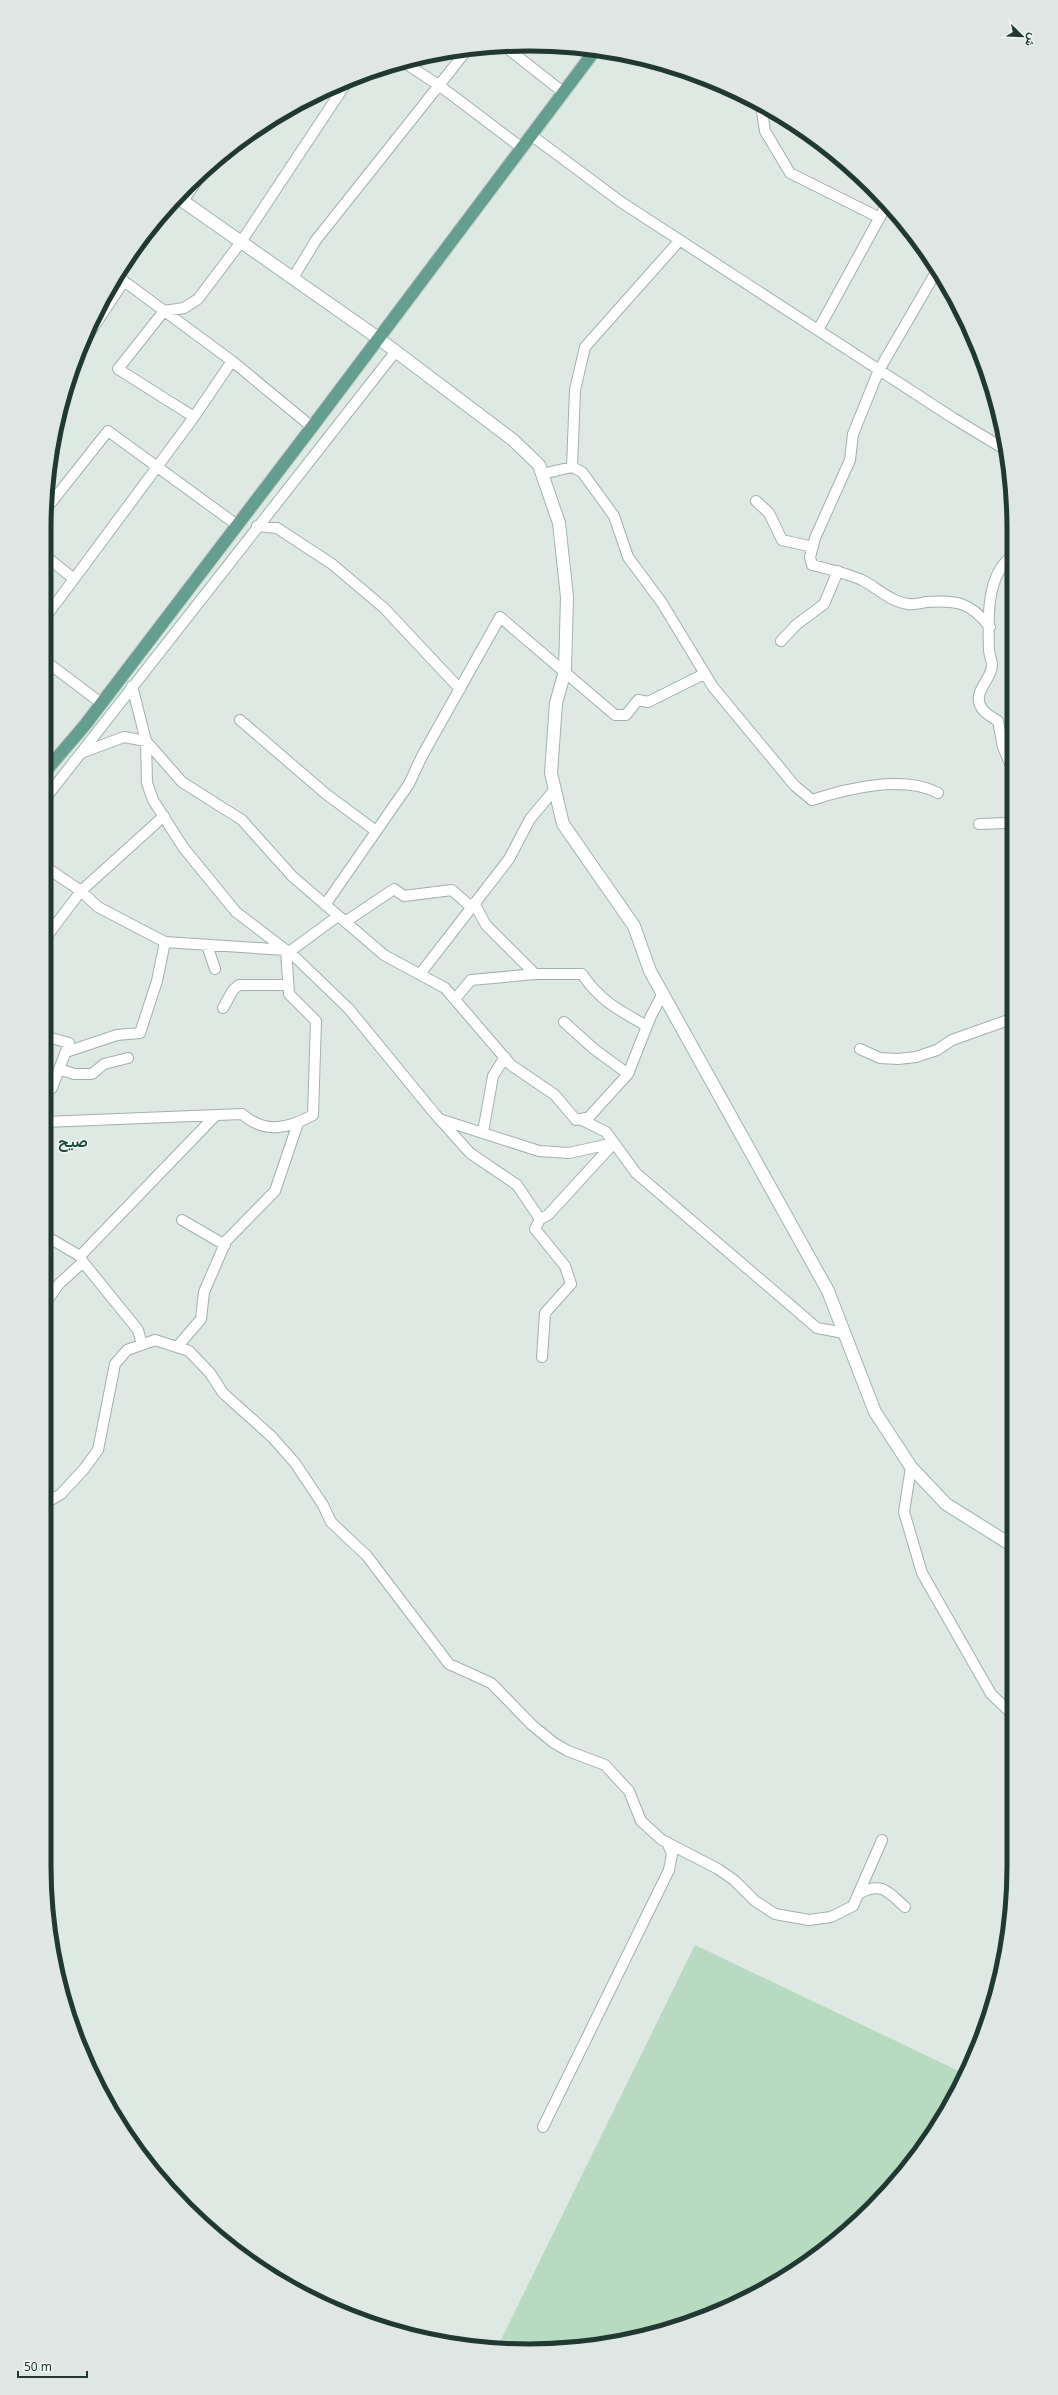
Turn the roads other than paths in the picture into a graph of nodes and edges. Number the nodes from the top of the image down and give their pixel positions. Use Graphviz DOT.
graph roads {
  1 [pos="511,52"];
  2 [pos="591,55"];
  3 [pos="463,56"];
  4 [pos="410,66"];
  5 [pos="440,86"];
  6 [pos="343,89"];
  7 [pos="563,92"];
  8 [pos="762,112"];
  9 [pos="531,135"];
  10 [pos="522,148"];
  11 [pos="182,201"];
  12 [pos="884,210"];
  13 [pos="880,218"];
  14 [pos="680,240"];
  15 [pos="241,242"];
  16 [pos="934,276"];
  17 [pos="293,278"];
  18 [pos="121,280"];
  19 [pos="164,311"];
  20 [pos="818,330"];
  21 [pos="378,338"];
  22 [pos="396,351"];
  23 [pos="232,361"];
  24 [pos="879,370"];
  25 [pos="194,417"];
  26 [pos="312,427"];
  27 [pos="1000,446"];
  28 [pos="157,466"];
  29 [pos="572,467"];
  30 [pos="542,474"];
  31 [pos="756,500"];
  32 [pos="52,502"];
  33 [pos="237,525"];
  34 [pos="257,526"];
  35 [pos="813,547"];
  36 [pos="51,561"];
  37 [pos="1007,561"];
  38 [pos="838,571"];
  39 [pos="74,579"];
  40 [pos="51,610"];
  41 [pos="990,627"];
  42 [pos="781,641"];
  43 [pos="51,665"];
  44 [pos="565,671"];
  45 [pos="704,674"];
  46 [pos="132,686"];
  47 [pos="460,689"];
  48 [pos="101,703"];
  49 [pos="240,720"];
  50 [pos="146,741"];
  51 [pos="81,753"];
  52 [pos="1007,756"];
  53 [pos="51,764"];
  54 [pos="555,789"];
  55 [pos="51,791"];
  56 [pos="938,793"];
  57 [pos="164,816"];
  58 [pos="1007,823"];
  59 [pos="979,824"];
  60 [pos="376,831"];
  61 [pos="51,871"];
  62 [pos="81,891"];
  63 [pos="325,905"];
  64 [pos="472,905"];
  65 [pos="341,919"];
  66 [pos="51,931"];
  67 [pos="165,942"];
  68 [pos="207,945"];
  69 [pos="287,951"];
  70 [pos="215,970"];
  71 [pos="420,974"];
  72 [pos="536,974"];
  73 [pos="288,985"];
  74 [pos="663,994"];
  75 [pos="455,999"];
  76 [pos="223,1008"];
  77 [pos="1007,1021"];
  78 [pos="564,1022"];
  79 [pos="647,1026"];
  80 [pos="51,1038"];
  81 [pos="860,1049"];
  82 [pos="66,1052"];
  83 [pos="505,1057"];
  84 [pos="128,1058"];
  85 [pos="59,1069"];
  86 [pos="628,1074"];
  87 [pos="51,1089"];
  88 [pos="216,1115"];
  89 [pos="439,1119"];
  90 [pos="580,1119"];
  91 [pos="51,1122"];
  92 [pos="298,1123"];
  93 [pos="483,1132"];
  94 [pos="614,1143"];
  95 [pos="540,1219"];
  96 [pos="182,1220"];
  97 [pos="51,1240"];
  98 [pos="225,1245"];
  99 [pos="81,1259"];
  100 [pos="51,1295"];
  101 [pos="844,1332"];
  102 [pos="142,1345"];
  103 [pos="177,1347"];
  104 [pos="542,1356"];
  105 [pos="911,1467"];
  106 [pos="51,1500"];
  107 [pos="1007,1542"];
  108 [pos="1007,1709"];
  109 [pos="882,1840"];
  110 [pos="667,1842"];
  111 [pos="860,1893"];
  112 [pos="905,1907"];
  113 [pos="543,2127"];
  1 -- 7 [label="street"];
  2 -- 7 [label="main road"];
  3 -- 5 [label="street"];
  4 -- 5 [label="street"];
  5 -- 10 [label="street"];
  5 -- 17 [label="street"];
  6 -- 15 [label="street"];
  7 -- 9 [label="main road"];
  8 -- 13 [label="street"];
  9 -- 10 [label="main road"];
  9 -- 14 [label="street"];
  10 -- 21 [label="main road"];
  11 -- 15 [label="street"];
  12 -- 13 [label="street"];
  13 -- 20 [label="street"];
  14 -- 20 [label="street"];
  14 -- 29 [label="street"];
  15 -- 17 [label="street"];
  15 -- 19 [label="street"];
  16 -- 24 [label="street"];
  17 -- 21 [label="street"];
  18 -- 19 [label="street"];
  19 -- 23 [label="street"];
  19 -- 25 [label="street"];
  20 -- 24 [label="street"];
  21 -- 22 [label="street"];
  21 -- 26 [label="main road"];
  22 -- 30 [label="street"];
  22 -- 34 [label="street"];
  23 -- 25 [label="street"];
  23 -- 26 [label="street"];
  24 -- 27 [label="street"];
  24 -- 35 [label="street"];
  25 -- 28 [label="street"];
  26 -- 33 [label="main road"];
  28 -- 32 [label="street"];
  28 -- 33 [label="street"];
  28 -- 39 [label="street"];
  29 -- 30 [label="street"];
  29 -- 45 [label="street"];
  30 -- 44 [label="street"];
  31 -- 35 [label="street"];
  33 -- 48 [label="main road"];
  34 -- 46 [label="street"];
  34 -- 47 [label="street"];
  35 -- 38 [label="street"];
  36 -- 39 [label="street"];
  37 -- 41 [label="street"];
  38 -- 41 [label="street"];
  38 -- 42 [label="street"];
  39 -- 40 [label="street"];
  41 -- 52 [label="street"];
  43 -- 48 [label="street"];
  44 -- 45 [label="street"];
  44 -- 47 [label="street"];
  44 -- 54 [label="street"];
  45 -- 56 [label="street"];
  46 -- 50 [label="street"];
  46 -- 51 [label="street"];
  47 -- 60 [label="street"];
  48 -- 53 [label="main road"];
  49 -- 60 [label="street"];
  50 -- 51 [label="street"];
  50 -- 57 [label="street"];
  50 -- 63 [label="street"];
  51 -- 55 [label="street"];
  54 -- 64 [label="street"];
  54 -- 74 [label="street"];
  57 -- 62 [label="street"];
  57 -- 69 [label="street"];
  58 -- 59 [label="street"];
  60 -- 63 [label="street"];
  61 -- 62 [label="street"];
  62 -- 66 [label="street"];
  62 -- 67 [label="street"];
  63 -- 65 [label="street"];
  64 -- 65 [label="street"];
  64 -- 71 [label="street"];
  64 -- 72 [label="street"];
  65 -- 69 [label="street"];
  65 -- 71 [label="street"];
  67 -- 68 [label="street"];
  67 -- 82 [label="street"];
  68 -- 69 [label="street"];
  68 -- 70 [label="street"];
  69 -- 73 [label="street"];
  69 -- 89 [label="street"];
  71 -- 75 [label="street"];
  72 -- 75 [label="street"];
  72 -- 79 [label="street"];
  73 -- 76 [label="street"];
  73 -- 92 [label="street"];
  74 -- 79 [label="street"];
  74 -- 101 [label="street"];
  75 -- 83 [label="street"];
  77 -- 81 [label="street"];
  78 -- 86 [label="street"];
  79 -- 86 [label="street"];
  80 -- 82 [label="street"];
  82 -- 85 [label="street"];
  83 -- 90 [label="street"];
  83 -- 93 [label="street"];
  84 -- 85 [label="street"];
  85 -- 87 [label="street"];
  86 -- 90 [label="street"];
  88 -- 91 [label="street"];
  88 -- 92 [label="street"];
  88 -- 99 [label="street"];
  89 -- 93 [label="street"];
  89 -- 95 [label="street"];
  90 -- 94 [label="street"];
  92 -- 98 [label="street"];
  93 -- 94 [label="street"];
  94 -- 95 [label="street"];
  94 -- 101 [label="street"];
  95 -- 104 [label="street"];
  96 -- 98 [label="street"];
  97 -- 99 [label="street"];
  98 -- 103 [label="street"];
  99 -- 100 [label="street"];
  99 -- 102 [label="street"];
  101 -- 105 [label="street"];
  102 -- 103 [label="street"];
  102 -- 106 [label="street"];
  103 -- 110 [label="street"];
  105 -- 107 [label="street"];
  105 -- 108 [label="street"];
  109 -- 111 [label="street"];
  110 -- 111 [label="street"];
  110 -- 113 [label="street"];
  111 -- 112 [label="street"];
}
